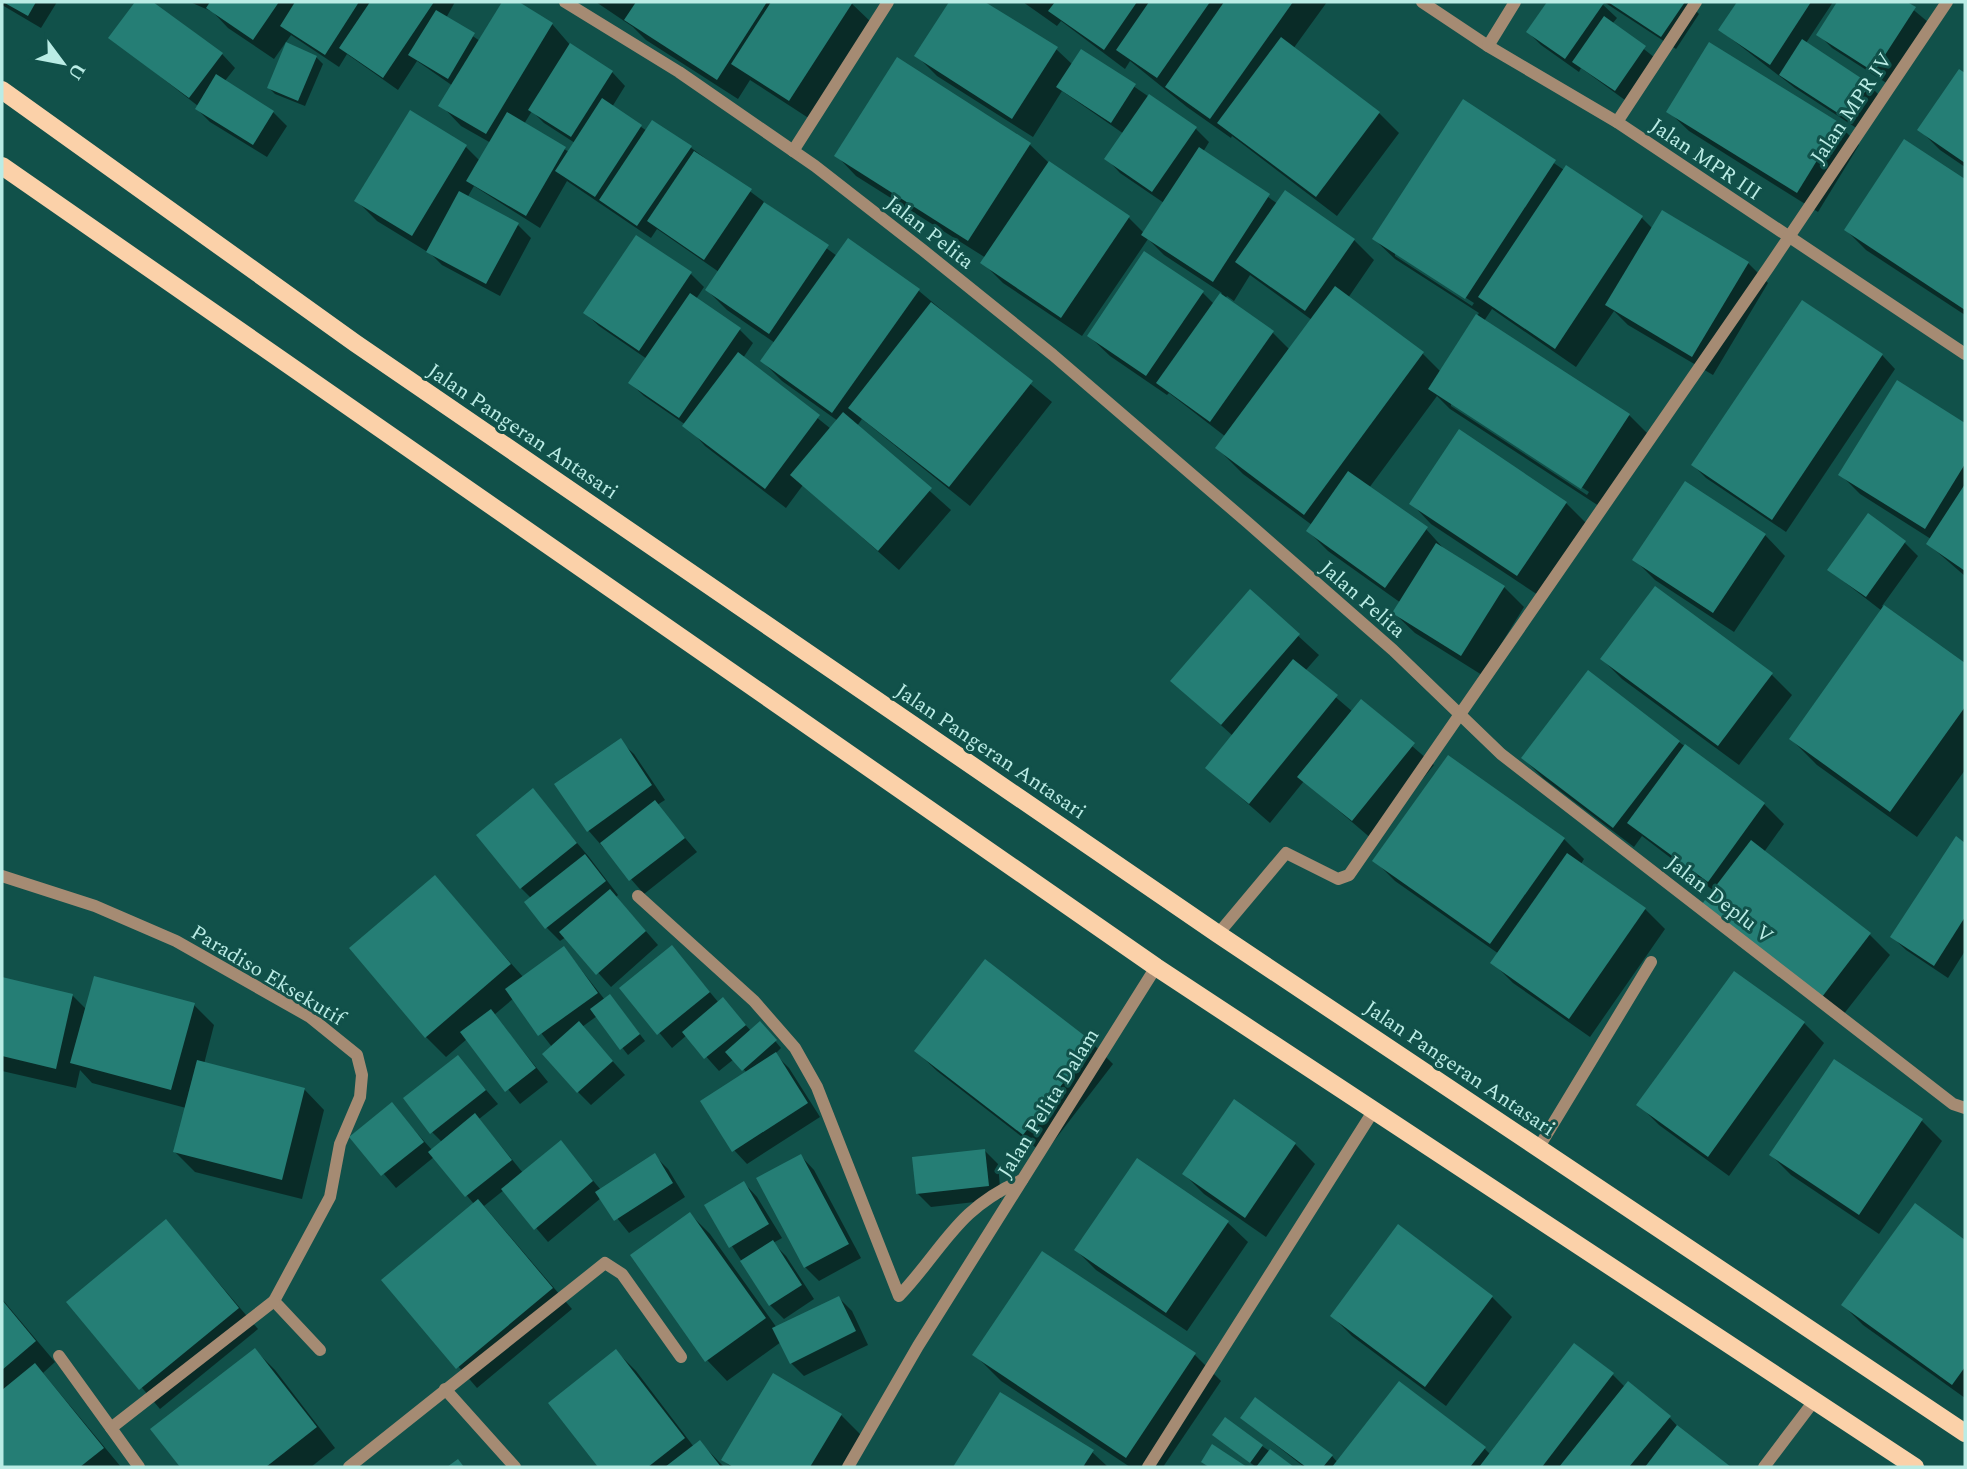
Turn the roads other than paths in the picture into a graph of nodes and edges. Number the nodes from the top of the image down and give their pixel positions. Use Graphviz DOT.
graph roads {
  1 [pos="565,2"];
  2 [pos="888,2"];
  3 [pos="1422,2"];
  4 [pos="1516,2"];
  5 [pos="1696,2"];
  6 [pos="1947,2"];
  7 [pos="1488,46"];
  8 [pos="2,90"];
  9 [pos="1617,122"];
  10 [pos="793,151"];
  11 [pos="2,166"];
  12 [pos="1787,237"];
  13 [pos="1965,354"];
  14 [pos="1458,712"];
  15 [pos="2,876"];
  16 [pos="638,896"];
  17 [pos="1217,934"];
  18 [pos="1651,962"];
  19 [pos="1156,967"];
  20 [pos="1965,1108"];
  21 [pos="1374,1110"];
  22 [pos="1539,1147"];
  23 [pos="1022,1180"];
  24 [pos="274,1301"];
  25 [pos="320,1350"];
  26 [pos="59,1356"];
  27 [pos="681,1357"];
  28 [pos="445,1389"];
  29 [pos="1814,1401"];
  30 [pos="111,1428"];
  31 [pos="1965,1433"];
  32 [pos="139,1467"];
  33 [pos="349,1467"];
  34 [pos="515,1467"];
  35 [pos="848,1467"];
  36 [pos="1148,1467"];
  37 [pos="1764,1467"];
  38 [pos="1915,1467"];
  1 -- 10 [label="street, Jalan Pelita"];
  2 -- 10 [label="street"];
  3 -- 7 [label="street, Jalan MPR III"];
  4 -- 7 [label="street"];
  5 -- 9 [label="street"];
  6 -- 12 [label="street, Jalan MPR IV"];
  7 -- 9 [label="street, Jalan MPR III"];
  8 -- 17 [label="main road, Jalan Pangeran Antasari"];
  9 -- 12 [label="street, Jalan MPR III"];
  10 -- 14 [label="street, Jalan Pelita"];
  11 -- 19 [label="main road"];
  12 -- 13 [label="street, Jalan MPR III"];
  12 -- 14 [label="street"];
  14 -- 17 [label="street"];
  14 -- 20 [label="street, Jalan Deplu V"];
  15 -- 24 [label="street, Paradiso Eksekutif"];
  16 -- 23 [label="street"];
  17 -- 22 [label="main road, Jalan Pangeran Antasari"];
  18 -- 22 [label="street"];
  19 -- 21 [label="main road"];
  19 -- 23 [label="street, Jalan Pelita Dalam"];
  21 -- 29 [label="main road"];
  21 -- 36 [label="street"];
  22 -- 31 [label="main road, Jalan Pangeran Antasari"];
  23 -- 35 [label="street, Jalan Pelita Dalam"];
  24 -- 25 [label="street"];
  24 -- 30 [label="street"];
  26 -- 30 [label="street"];
  27 -- 28 [label="street"];
  28 -- 33 [label="street"];
  28 -- 34 [label="street"];
  29 -- 37 [label="street"];
  29 -- 38 [label="main road"];
  30 -- 32 [label="street"];
}
